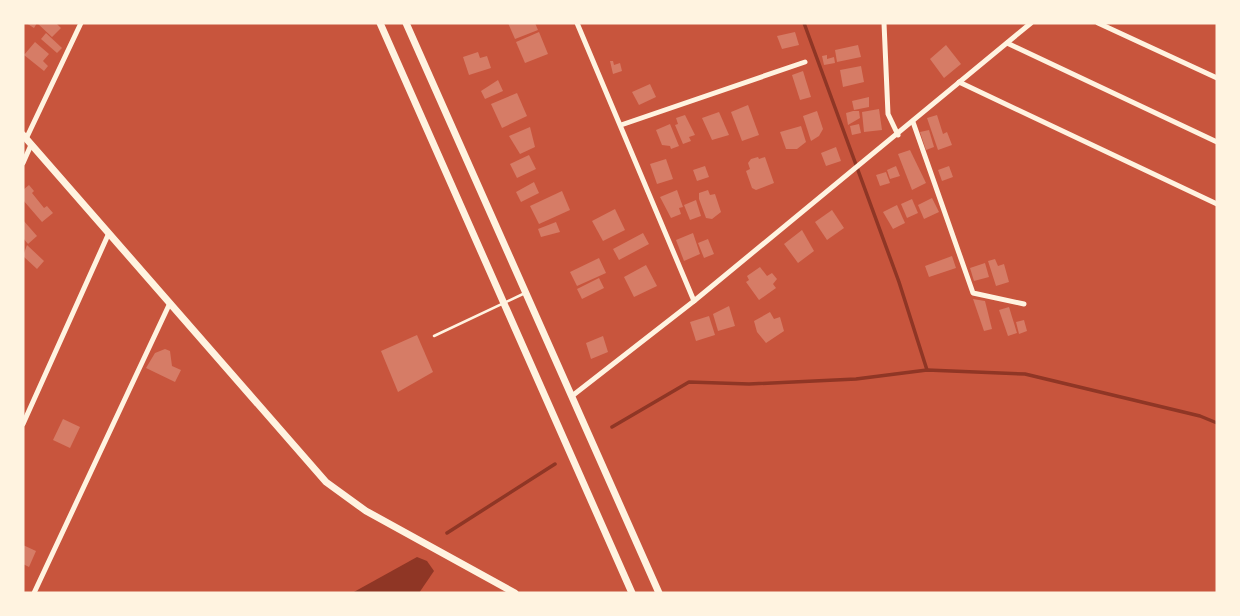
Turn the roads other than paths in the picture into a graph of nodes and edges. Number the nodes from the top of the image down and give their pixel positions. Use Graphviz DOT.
graph roads {
  1 [pos="81,23"];
  2 [pos="380,23"];
  3 [pos="406,23"];
  4 [pos="577,23"];
  5 [pos="884,23"];
  6 [pos="1031,23"];
  7 [pos="1098,23"];
  8 [pos="1007,43"];
  9 [pos="805,62"];
  10 [pos="1217,78"];
  11 [pos="960,82"];
  12 [pos="913,122"];
  13 [pos="621,125"];
  14 [pos="898,135"];
  15 [pos="27,140"];
  16 [pos="1217,142"];
  17 [pos="23,163"];
  18 [pos="1217,204"];
  19 [pos="108,235"];
  20 [pos="526,293"];
  21 [pos="694,301"];
  22 [pos="505,303"];
  23 [pos="169,304"];
  24 [pos="1024,304"];
  25 [pos="434,336"];
  26 [pos="572,396"];
  27 [pos="23,424"];
  28 [pos="34,593"];
  29 [pos="516,593"];
  30 [pos="632,593"];
  31 [pos="659,593"];
  1 -- 15 [label="street"];
  2 -- 22 [label="main road"];
  3 -- 20 [label="main road"];
  4 -- 13 [label="street"];
  5 -- 14 [label="street"];
  6 -- 8 [label="street"];
  7 -- 10 [label="street"];
  8 -- 11 [label="street"];
  8 -- 16 [label="street"];
  9 -- 13 [label="street"];
  11 -- 12 [label="street"];
  11 -- 18 [label="street"];
  12 -- 14 [label="street"];
  12 -- 24 [label="street"];
  13 -- 21 [label="street"];
  14 -- 21 [label="street"];
  15 -- 17 [label="street"];
  15 -- 19 [label="main road"];
  19 -- 23 [label="main road"];
  19 -- 27 [label="street"];
  20 -- 22 [label="lane"];
  20 -- 26 [label="main road"];
  21 -- 26 [label="street"];
  22 -- 25 [label="lane"];
  22 -- 30 [label="main road"];
  23 -- 28 [label="street"];
  23 -- 29 [label="main road"];
  26 -- 31 [label="main road"];
}
